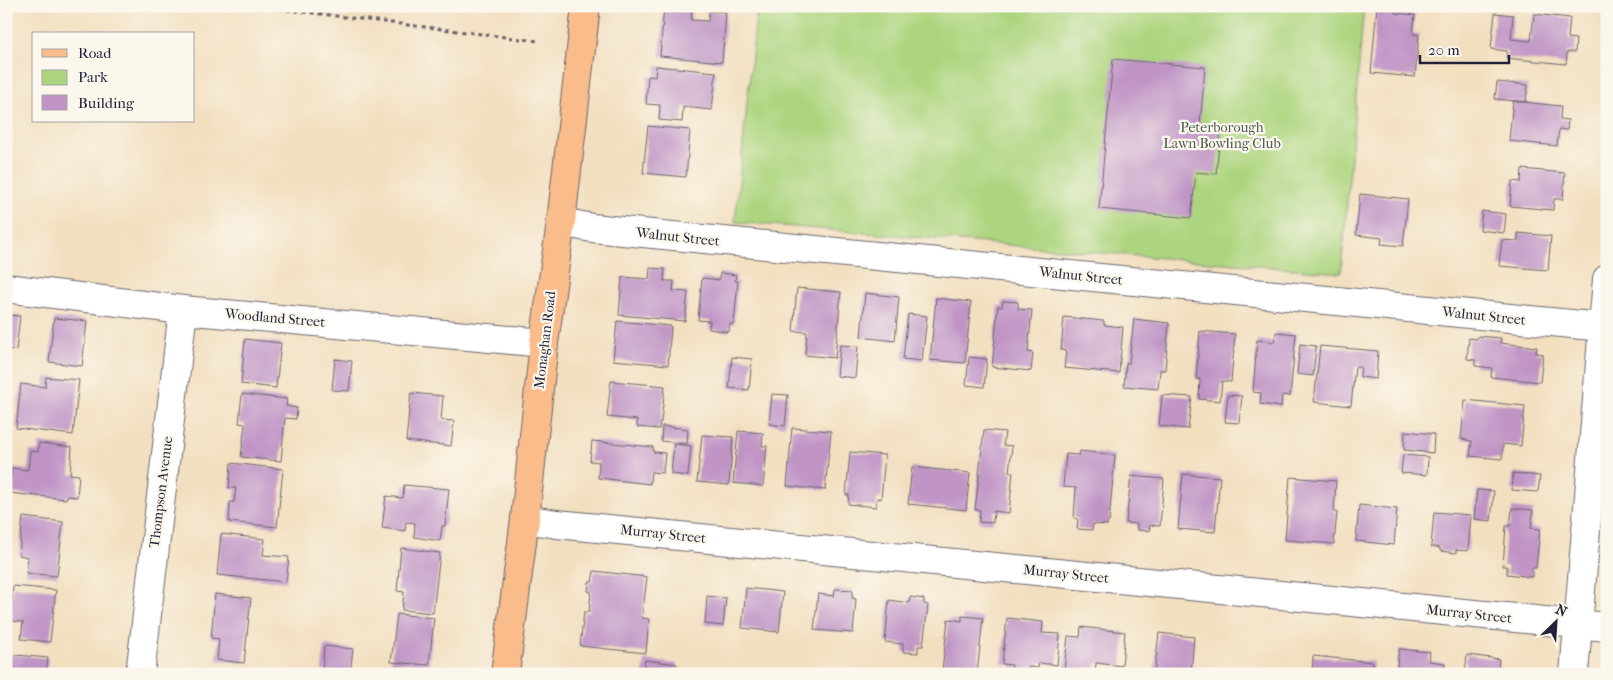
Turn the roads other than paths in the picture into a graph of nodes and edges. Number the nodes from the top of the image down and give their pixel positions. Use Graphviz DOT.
graph roads {
  1 [pos="586,6"];
  2 [pos="561,222"];
  3 [pos="1607,279"];
  4 [pos="6,288"];
  5 [pos="182,310"];
  6 [pos="1602,327"];
  7 [pos="544,343"];
  8 [pos="525,520"];
  9 [pos="1578,625"];
  10 [pos="1607,627"];
  11 [pos="140,674"];
  12 [pos="505,674"];
  13 [pos="1574,674"];
  1 -- 2 [label="main road, Monaghan Road"];
  2 -- 6 [label="street, Walnut Street"];
  2 -- 7 [label="main road, Monaghan Road"];
  3 -- 6 [label="street"];
  4 -- 5 [label="street, Woodland Street"];
  5 -- 7 [label="street, Woodland Street"];
  5 -- 11 [label="street, Thompson Avenue"];
  6 -- 9 [label="street"];
  7 -- 8 [label="main road, Monaghan Road"];
  8 -- 9 [label="street, Murray Street"];
  8 -- 12 [label="main road, Monaghan Road"];
  9 -- 10 [label="street, Murray Street"];
  9 -- 13 [label="street"];
}
